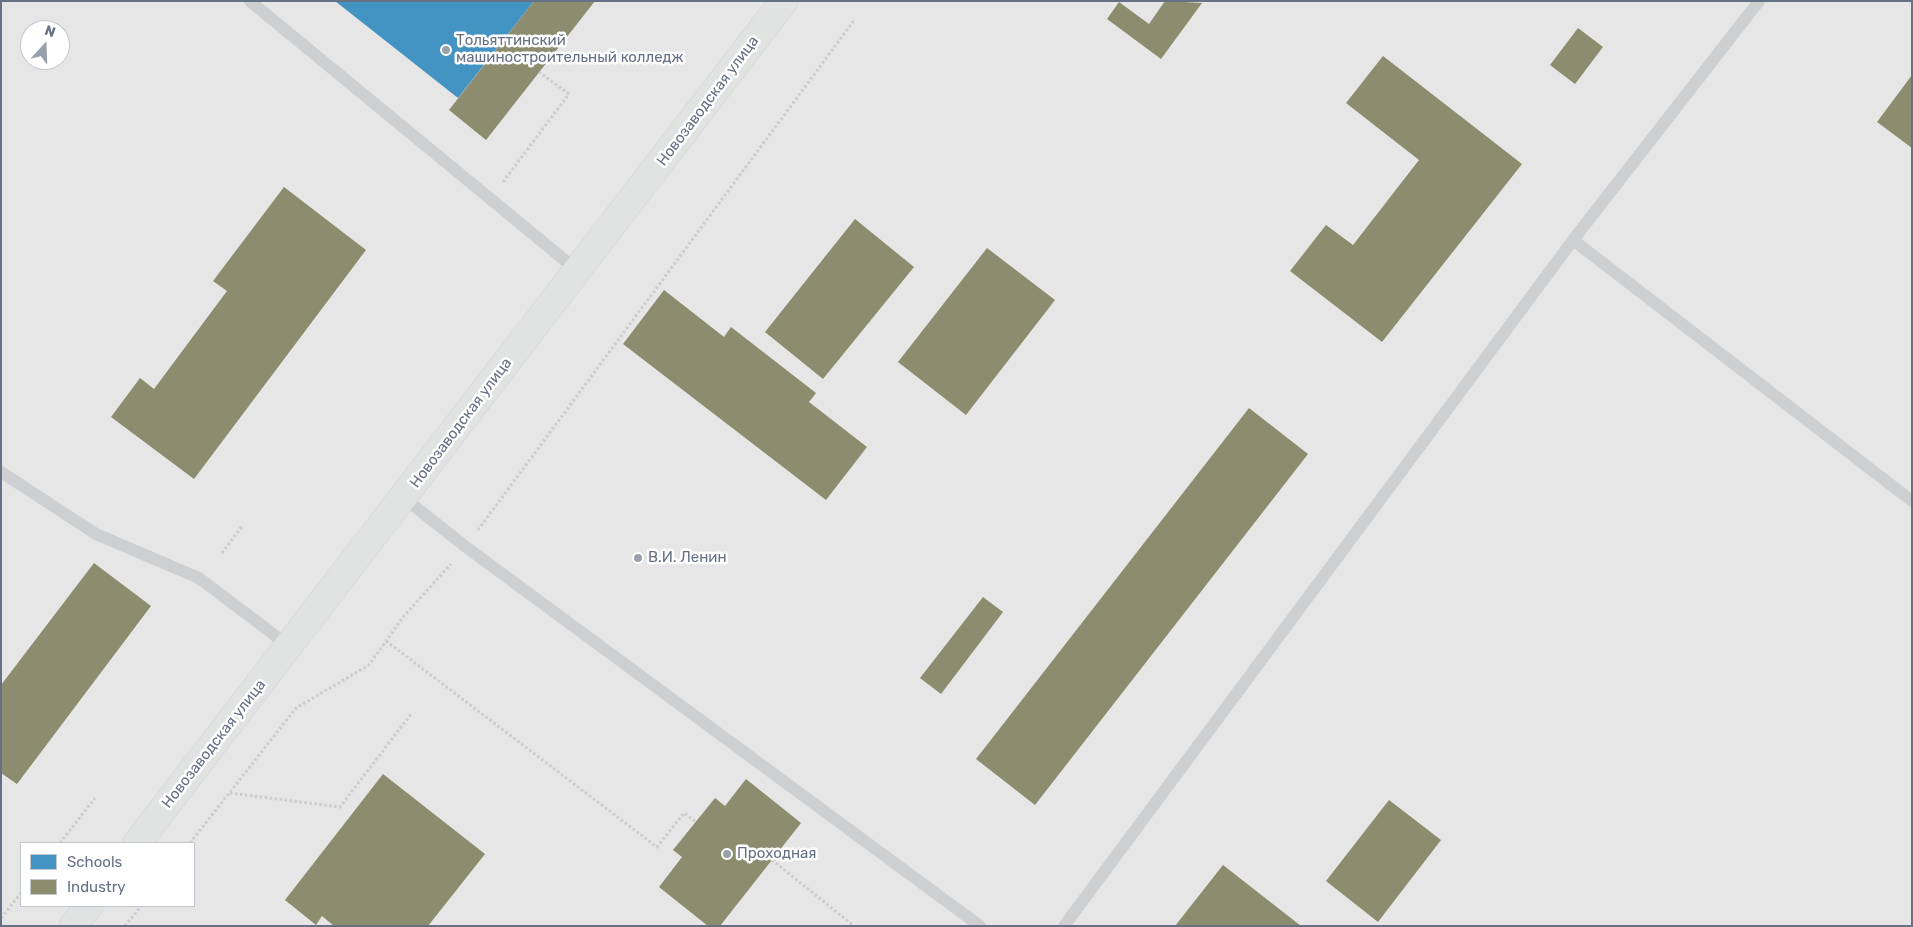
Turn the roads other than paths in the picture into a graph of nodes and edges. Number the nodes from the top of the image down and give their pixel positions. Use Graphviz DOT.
graph roads {
  1 [pos="250,1"];
  2 [pos="784,1"];
  3 [pos="1759,1"];
  4 [pos="1573,240"];
  5 [pos="578,270"];
  6 [pos="1,472"];
  7 [pos="404,498"];
  8 [pos="1912,501"];
  9 [pos="289,646"];
  10 [pos="138,842"];
  11 [pos="88,907"];
  12 [pos="73,926"];
  13 [pos="980,926"];
  14 [pos="1064,926"];
  1 -- 5 [label="lane"];
  2 -- 5 [label="main road, Новозаводская улица"];
  3 -- 4 [label="lane"];
  4 -- 8 [label="lane"];
  4 -- 14 [label="lane"];
  5 -- 7 [label="main road, Новозаводская улица"];
  6 -- 9 [label="lane"];
  7 -- 9 [label="main road, Новозаводская улица"];
  7 -- 13 [label="lane"];
  9 -- 10 [label="main road, Новозаводская улица"];
  11 -- 12 [label="main road"];
}
